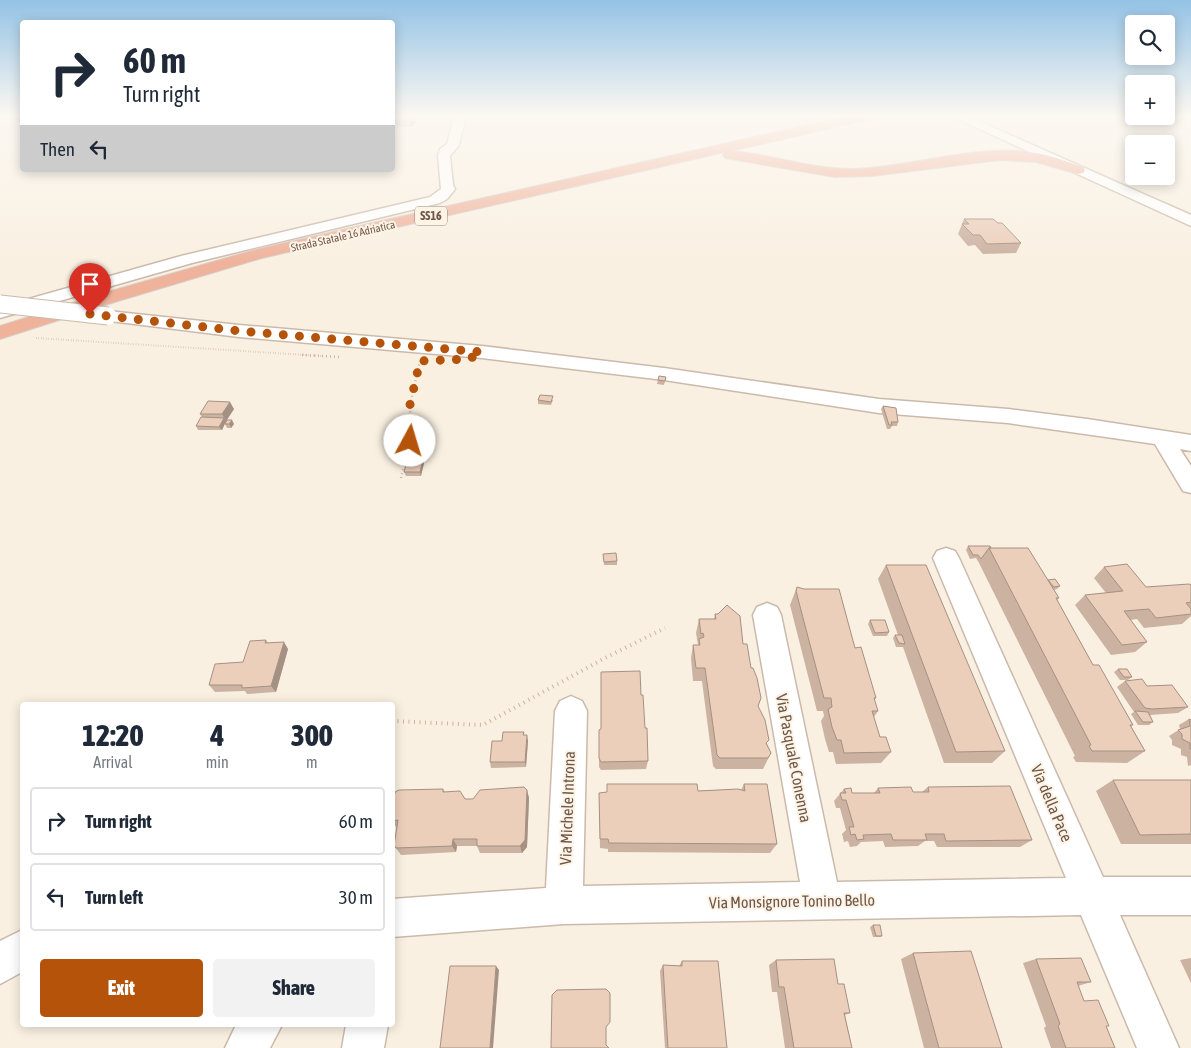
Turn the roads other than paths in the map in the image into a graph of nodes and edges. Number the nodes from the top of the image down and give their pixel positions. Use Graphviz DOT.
graph roads {
  1 [pos="443,165"];
  2 [pos="629,165"];
  3 [pos="650,165"];
  4 [pos="670,165"];
  5 [pos="795,165"];
  6 [pos="919,165"];
  7 [pos="1063,165"];
  8 [pos="800,166"];
  9 [pos="1078,170"];
  10 [pos="544,189"];
  11 [pos="1191,221"];
  12 [pos="0,304"];
  13 [pos="0,313"];
  14 [pos="0,323"];
  15 [pos="0,333"];
  16 [pos="1162,438"];
  17 [pos="1191,443"];
  18 [pos="1191,485"];
  19 [pos="946,558"];
  20 [pos="767,615"];
  21 [pos="571,711"];
  22 [pos="1092,896"];
  23 [pos="1191,896"];
  24 [pos="822,901"];
  25 [pos="564,905"];
  26 [pos="395,918"];
  27 [pos="20,950"];
  28 [pos="0,964"];
  29 [pos="260,1027"];
  30 [pos="367,1027"];
  31 [pos="246,1048"];
  32 [pos="362,1048"];
  33 [pos="1158,1048"];
  1 -- 13 [label="street"];
  2 -- 14 [label="highway, Strada Statale 16 Adriatica / SS16"];
  3 -- 10 [label="highway, Strada Statale 16 Adriatica / SS16"];
  4 -- 10 [label="highway"];
  5 -- 8 [label="highway"];
  6 -- 8 [label="highway"];
  7 -- 9 [label="highway"];
  9 -- 11 [label="street"];
  10 -- 15 [label="highway, Strada Statale 16 Adriatica / SS16"];
  12 -- 16 [label="street, bridge"];
  16 -- 17 [label="street"];
  16 -- 18 [label="street"];
  19 -- 22 [label="street, Via della Pace"];
  20 -- 24 [label="street, Via Pasquale Conenna"];
  21 -- 25 [label="street, Via Michele Introna"];
  22 -- 23 [label="street, Via Monsignore Tonino Bello"];
  22 -- 24 [label="street, Via Monsignore Tonino Bello"];
  22 -- 33 [label="street, Via della Pace"];
  24 -- 25 [label="street, Via Monsignore Tonino Bello"];
  25 -- 26 [label="street, Via Monsignore Tonino Bello"];
  27 -- 28 [label="street"];
  29 -- 31 [label="street"];
  30 -- 32 [label="street"];
}
